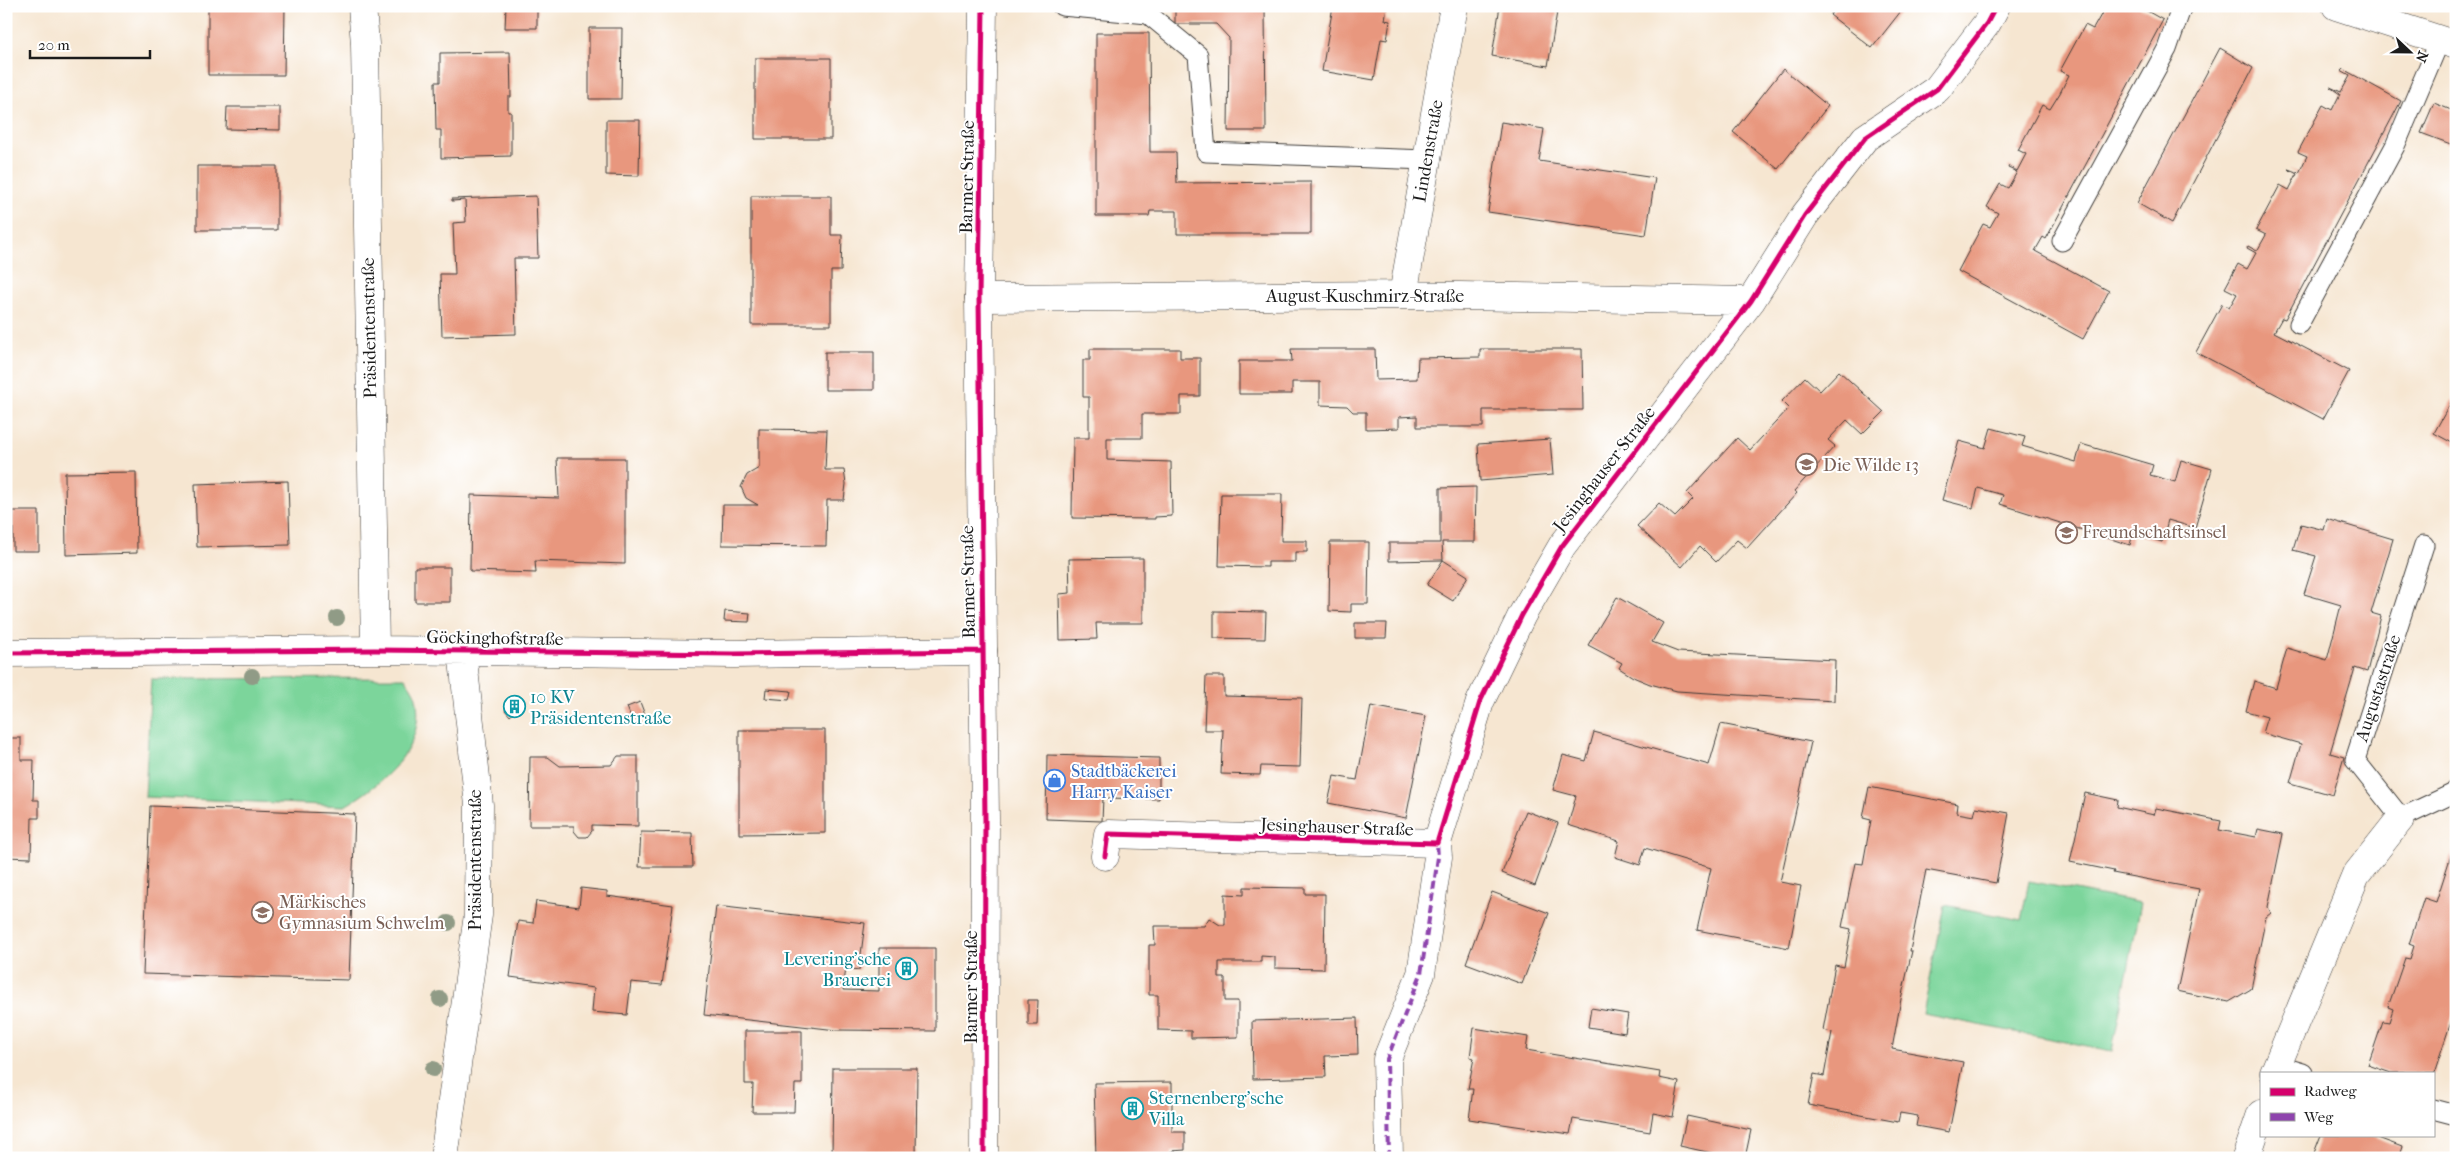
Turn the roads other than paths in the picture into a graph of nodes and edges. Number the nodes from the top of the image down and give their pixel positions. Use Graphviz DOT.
graph roads {
  1 [pos="362,6"];
  2 [pos="983,6"];
  3 [pos="1062,6"];
  4 [pos="1454,6"];
  5 [pos="1996,6"];
  6 [pos="2182,6"];
  7 [pos="2336,6"];
  8 [pos="2448,43"];
  9 [pos="1427,160"];
  10 [pos="2062,241"];
  11 [pos="1403,295"];
  12 [pos="978,298"];
  13 [pos="1751,301"];
  14 [pos="2299,324"];
  15 [pos="2424,546"];
  16 [pos="375,650"];
  17 [pos="983,651"];
  18 [pos="462,652"];
  19 [pos="6,653"];
  20 [pos="2456,790"];
  21 [pos="2402,818"];
  22 [pos="1437,843"];
  23 [pos="1105,856"];
  24 [pos="2275,1069"];
  25 [pos="2296,1072"];
  26 [pos="2434,1109"];
  27 [pos="2456,1115"];
  28 [pos="2260,1117"];
  29 [pos="444,1158"];
  30 [pos="984,1158"];
  31 [pos="1389,1158"];
  32 [pos="2246,1158"];
  1 -- 16 [label="street, Präsidentenstraße"];
  2 -- 12 [label="street, Barmer Straße"];
  3 -- 9 [label="lane"];
  4 -- 9 [label="street, Lindenstraße"];
  5 -- 13 [label="street, Jesinghauser Straße"];
  6 -- 10 [label="lane"];
  7 -- 8 [label="street"];
  8 -- 14 [label="lane"];
  9 -- 11 [label="street, Lindenstraße"];
  11 -- 12 [label="street, August-Kuschmirz-Straße"];
  11 -- 13 [label="street, August-Kuschmirz-Straße"];
  12 -- 17 [label="street, Barmer Straße"];
  13 -- 22 [label="street, Jesinghauser Straße"];
  15 -- 21 [label="lane, Augustastraße"];
  16 -- 18 [label="street, Göckinghofstraße"];
  16 -- 19 [label="street, Göckinghofstraße"];
  17 -- 18 [label="street, Göckinghofstraße"];
  17 -- 30 [label="street, Barmer Straße"];
  18 -- 29 [label="street, Präsidentenstraße"];
  20 -- 21 [label="lane"];
  21 -- 24 [label="street"];
  22 -- 23 [label="street, Jesinghauser Straße"];
  22 -- 31 [label="street, Jesinghauser Straße"];
  24 -- 25 [label="lane"];
  26 -- 27 [label="lane"];
  28 -- 32 [label="street"];
}
